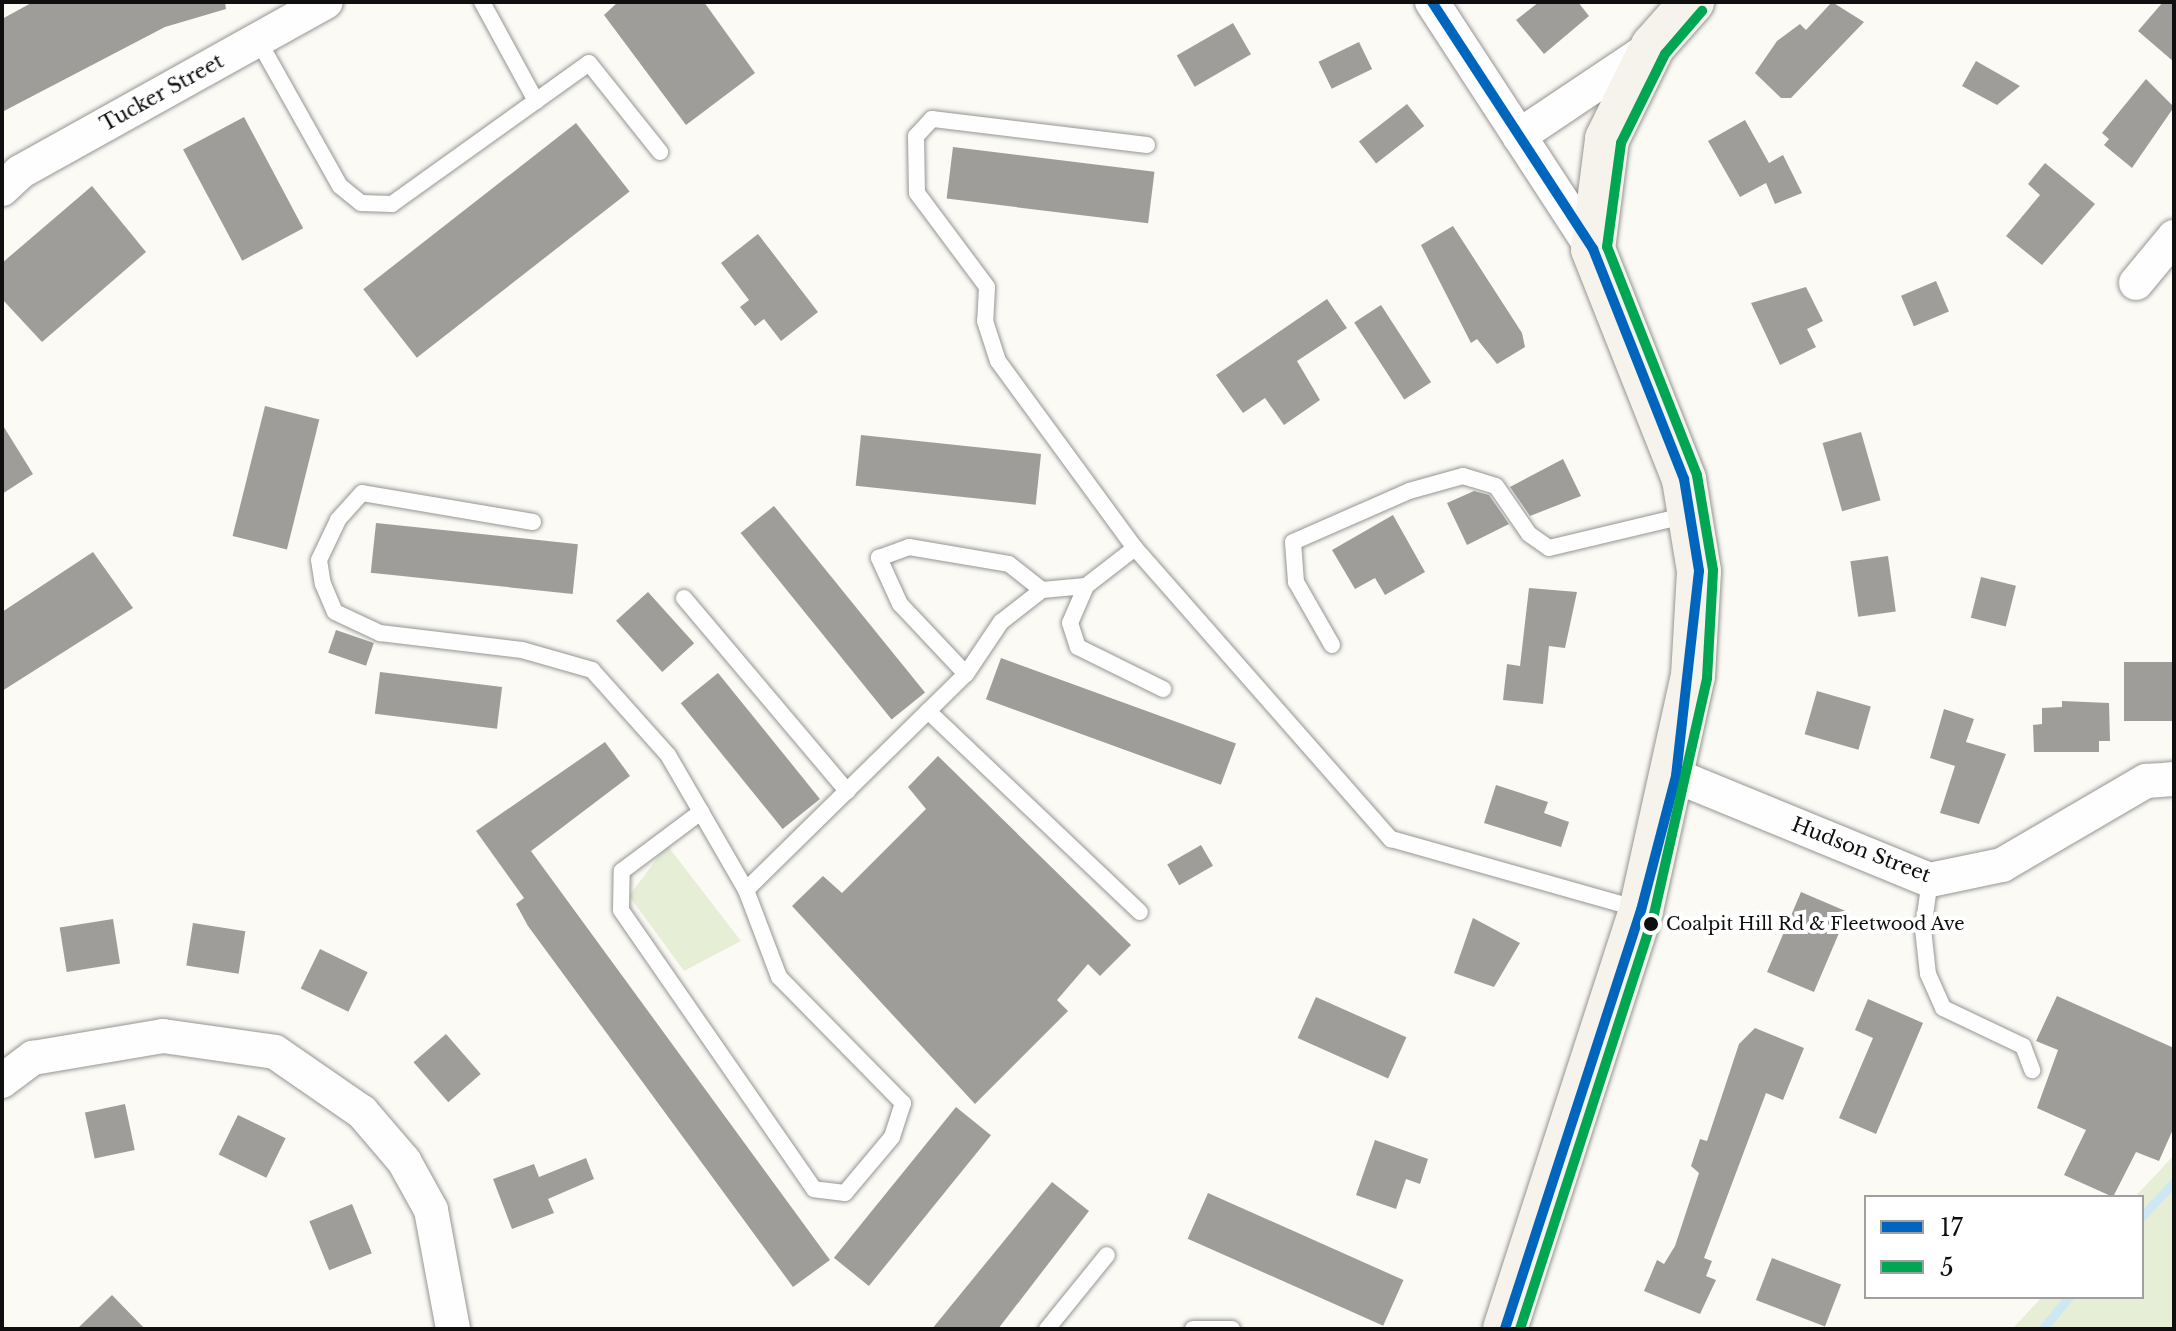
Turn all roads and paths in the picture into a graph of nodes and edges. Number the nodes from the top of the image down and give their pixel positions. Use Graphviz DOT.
graph roads {
  1 [pos="326,2"];
  2 [pos="482,2"];
  3 [pos="1432,2"];
  4 [pos="1692,2"];
  5 [pos="258,40"];
  6 [pos="1653,46"];
  7 [pos="536,101"];
  8 [pos="1519,136"];
  9 [pos="1147,145"];
  10 [pos="660,152"];
  11 [pos="2,189"];
  12 [pos="2174,237"];
  13 [pos="1593,249"];
  14 [pos="2136,283"];
  15 [pos="1690,515"];
  16 [pos="533,522"];
  17 [pos="1135,548"];
  18 [pos="1086,586"];
  19 [pos="1042,590"];
  20 [pos="684,598"];
  21 [pos="1332,645"];
  22 [pos="966,674"];
  23 [pos="1163,689"];
  24 [pos="928,711"];
  25 [pos="1676,776"];
  26 [pos="2174,779"];
  27 [pos="847,791"];
  28 [pos="701,812"];
  29 [pos="1930,880"];
  30 [pos="746,890"];
  31 [pos="1641,910"];
  32 [pos="1140,912"];
  33 [pos="2032,1070"];
  34 [pos="2,1081"];
  35 [pos="1107,1255"];
  36 [pos="453,1329"];
  37 [pos="1047,1329"];
  38 [pos="1193,1329"];
  39 [pos="1232,1329"];
  40 [pos="1505,1329"];
  1 -- 5 [label="street, Tucker Street"];
  2 -- 7 [label="lane"];
  3 -- 8 [label="street"];
  4 -- 6 [label="street"];
  5 -- 7 [label="lane"];
  5 -- 11 [label="street, Tucker Street"];
  6 -- 8 [label="street"];
  6 -- 13 [label="street"];
  7 -- 10 [label="lane"];
  8 -- 13 [label="street"];
  9 -- 17 [label="lane"];
  12 -- 14 [label="street"];
  13 -- 15 [label="street"];
  15 -- 21 [label="lane"];
  15 -- 25 [label="street"];
  16 -- 28 [label="lane"];
  17 -- 18 [label="lane"];
  17 -- 31 [label="lane"];
  18 -- 19 [label="lane"];
  18 -- 23 [label="lane"];
  19 -- 22 [label="lane"];
  19 -- 22 [label="lane"];
  20 -- 27 [label="lane"];
  22 -- 24 [label="lane"];
  24 -- 27 [label="lane"];
  24 -- 32 [label="lane"];
  25 -- 29 [label="street, Hudson Street"];
  25 -- 31 [label="street"];
  26 -- 29 [label="street, Hudson Street"];
  27 -- 30 [label="lane"];
  28 -- 30 [label="lane"];
  28 -- 30 [label="lane"];
  29 -- 33 [label="lane"];
  31 -- 40 [label="street"];
  34 -- 36 [label="street"];
  35 -- 37 [label="lane"];
  38 -- 39 [label="lane"];
}
